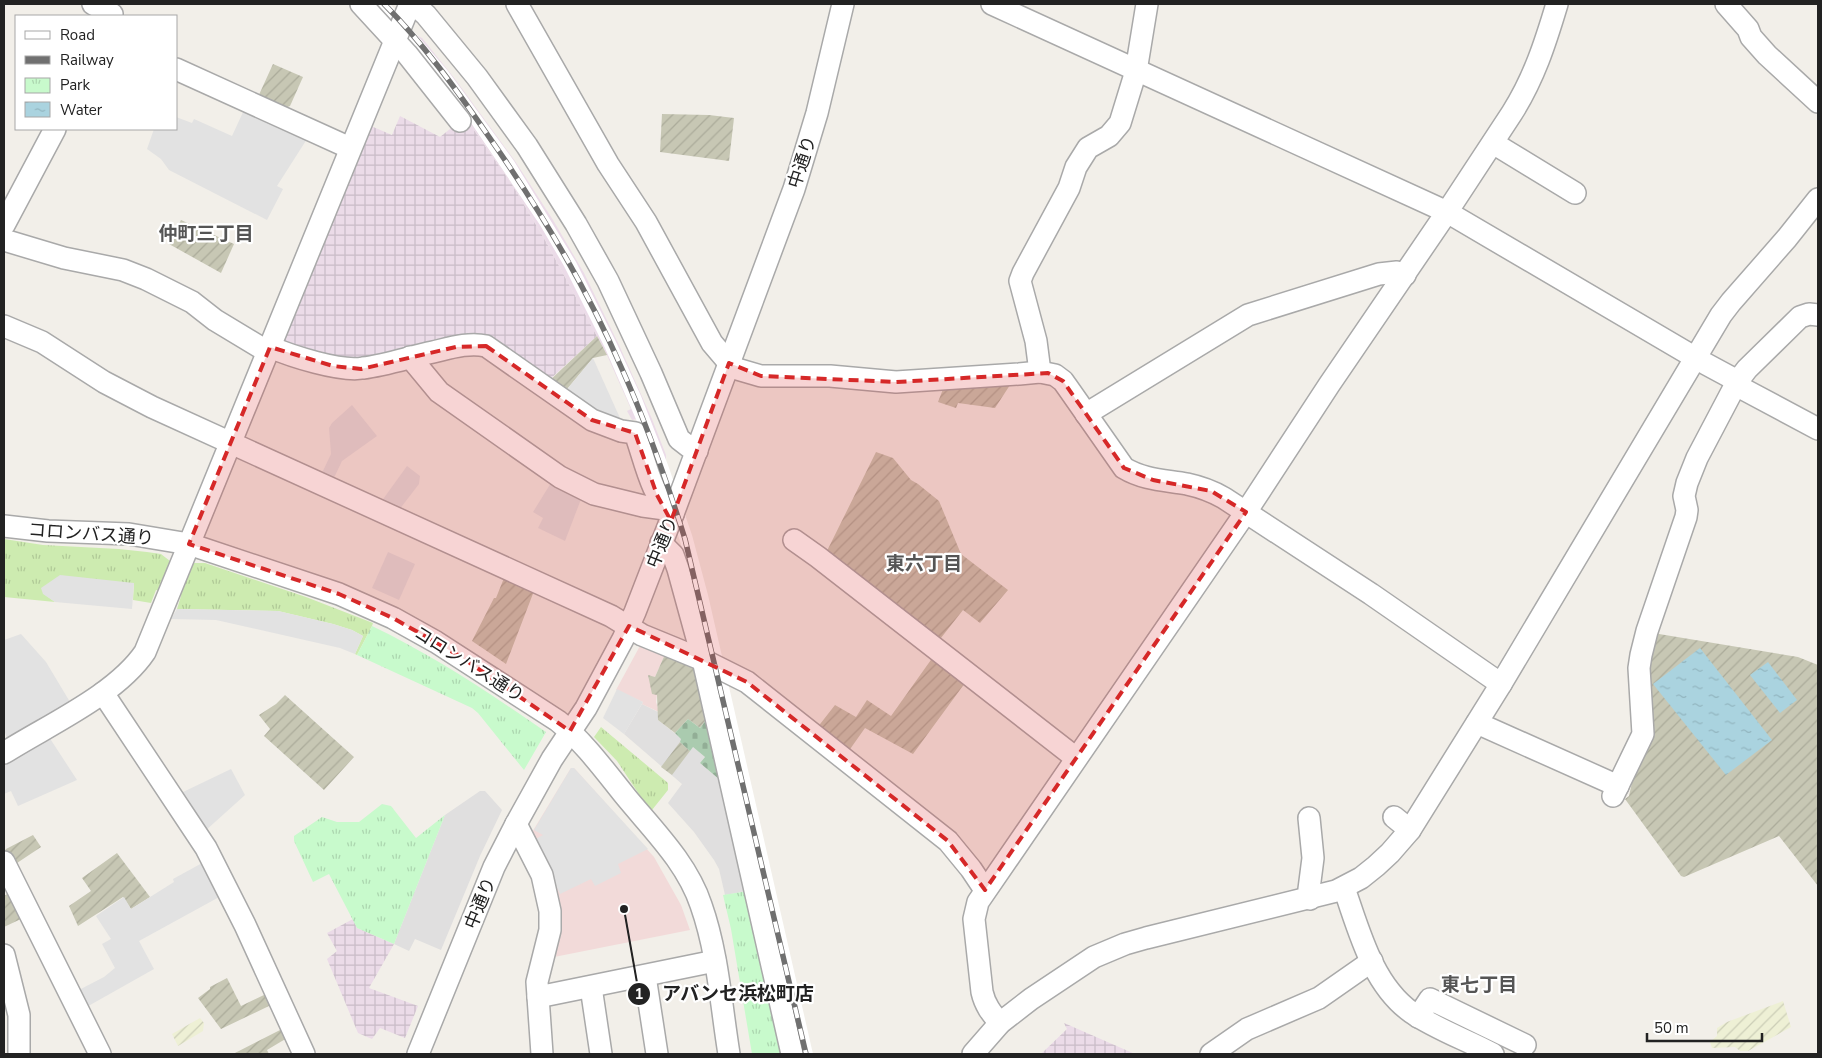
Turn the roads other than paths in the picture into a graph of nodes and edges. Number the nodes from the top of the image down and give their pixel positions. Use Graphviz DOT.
graph roads {
  1 [pos="93,4"];
  2 [pos="361,4"];
  3 [pos="410,4"];
  4 [pos="414,4"];
  5 [pos="517,4"];
  6 [pos="843,4"];
  7 [pos="992,4"];
  8 [pos="1147,4"];
  9 [pos="1557,4"];
  10 [pos="1726,4"];
  11 [pos="114,11"];
  12 [pos="395,40"];
  13 [pos="178,70"];
  14 [pos="1136,71"];
  15 [pos="1818,102"];
  16 [pos="460,122"];
  17 [pos="54,130"];
  18 [pos="1493,143"];
  19 [pos="350,148"];
  20 [pos="1575,193"];
  21 [pos="1818,199"];
  22 [pos="1447,212"];
  23 [pos="4,226"];
  24 [pos="4,240"];
  25 [pos="1405,275"];
  26 [pos="1818,315"];
  27 [pos="4,326"];
  28 [pos="269,349"];
  29 [pos="410,357"];
  30 [pos="1695,358"];
  31 [pos="729,363"];
  32 [pos="1040,372"];
  33 [pos="1737,382"];
  34 [pos="1086,414"];
  35 [pos="1818,429"];
  36 [pos="230,443"];
  37 [pos="697,450"];
  38 [pos="669,512"];
  39 [pos="1246,512"];
  40 [pos="4,526"];
  41 [pos="794,540"];
  42 [pos="661,543"];
  43 [pos="186,552"];
  44 [pos="630,626"];
  45 [pos="703,660"];
  46 [pos="1501,684"];
  47 [pos="103,692"];
  48 [pos="1477,723"];
  49 [pos="570,731"];
  50 [pos="4,753"];
  51 [pos="1076,758"];
  52 [pos="1309,818"];
  53 [pos="516,824"];
  54 [pos="4,862"];
  55 [pos="1344,888"];
  56 [pos="985,890"];
  57 [pos="1310,899"];
  58 [pos="4,955"];
  59 [pos="1372,961"];
  60 [pos="715,962"];
  61 [pos="645,976"];
  62 [pos="7,978"];
  63 [pos="591,987"];
  64 [pos="538,997"];
  65 [pos="1418,1016"];
  66 [pos="1000,1023"];
  67 [pos="1525,1045"];
  68 [pos="19,1054"];
  69 [pos="100,1054"];
  70 [pos="304,1054"];
  71 [pos="418,1054"];
  72 [pos="542,1054"];
  73 [pos="601,1054"];
  74 [pos="657,1054"];
  75 [pos="729,1054"];
  76 [pos="792,1054"];
  77 [pos="972,1054"];
  78 [pos="1211,1054"];
  79 [pos="1493,1054"];
  1 -- 11 [label="street"];
  2 -- 12 [label="street"];
  3 -- 12 [label="street"];
  4 -- 37 [label="street"];
  5 -- 31 [label="street"];
  6 -- 31 [label="street, 中通り"];
  7 -- 14 [label="street"];
  8 -- 14 [label="street"];
  9 -- 18 [label="street"];
  10 -- 15 [label="street"];
  12 -- 16 [label="street"];
  12 -- 19 [label="street"];
  13 -- 19 [label="street"];
  14 -- 22 [label="street"];
  14 -- 32 [label="street"];
  17 -- 23 [label="street"];
  18 -- 20 [label="street"];
  18 -- 22 [label="street"];
  19 -- 28 [label="street"];
  21 -- 30 [label="street"];
  22 -- 25 [label="street"];
  22 -- 30 [label="street"];
  24 -- 28 [label="street"];
  25 -- 34 [label="street"];
  25 -- 39 [label="street"];
  26 -- 33 [label="street"];
  27 -- 36 [label="street"];
  28 -- 29 [label="street"];
  28 -- 36 [label="street"];
  29 -- 38 [label="street"];
  29 -- 38 [label="street"];
  30 -- 33 [label="street"];
  30 -- 46 [label="street"];
  31 -- 32 [label="street"];
  31 -- 37 [label="street, 中通り"];
  32 -- 34 [label="street"];
  33 -- 35 [label="street"];
  33 -- 48 [label="street"];
  34 -- 39 [label="street"];
  36 -- 43 [label="street"];
  36 -- 44 [label="street"];
  37 -- 38 [label="street, 中通り"];
  38 -- 42 [label="street, 中通り"];
  39 -- 46 [label="street"];
  39 -- 51 [label="street"];
  40 -- 43 [label="street, コロンバス通り"];
  41 -- 51 [label="street"];
  42 -- 44 [label="street, 中通り"];
  42 -- 45 [label="street"];
  43 -- 47 [label="street"];
  43 -- 49 [label="street, コロンバス通り"];
  44 -- 45 [label="street"];
  44 -- 49 [label="street, 中通り"];
  45 -- 56 [label="street"];
  45 -- 76 [label="street"];
  46 -- 48 [label="street"];
  47 -- 50 [label="street"];
  47 -- 70 [label="street"];
  48 -- 55 [label="street"];
  49 -- 53 [label="street, 中通り"];
  49 -- 60 [label="street, コロンバス通り"];
  51 -- 56 [label="street"];
  52 -- 57 [label="street"];
  53 -- 64 [label="street"];
  53 -- 71 [label="street, 中通り"];
  54 -- 69 [label="street"];
  55 -- 57 [label="street"];
  55 -- 59 [label="street"];
  56 -- 66 [label="street"];
  57 -- 66 [label="street"];
  58 -- 62 [label="street"];
  59 -- 65 [label="street"];
  59 -- 78 [label="street"];
  60 -- 61 [label="street"];
  60 -- 75 [label="street, コロンバス通り"];
  61 -- 63 [label="street"];
  61 -- 74 [label="street"];
  62 -- 68 [label="street"];
  63 -- 64 [label="street"];
  63 -- 73 [label="street"];
  64 -- 72 [label="street"];
  65 -- 67 [label="street"];
  65 -- 79 [label="street"];
  66 -- 77 [label="street"];
}
